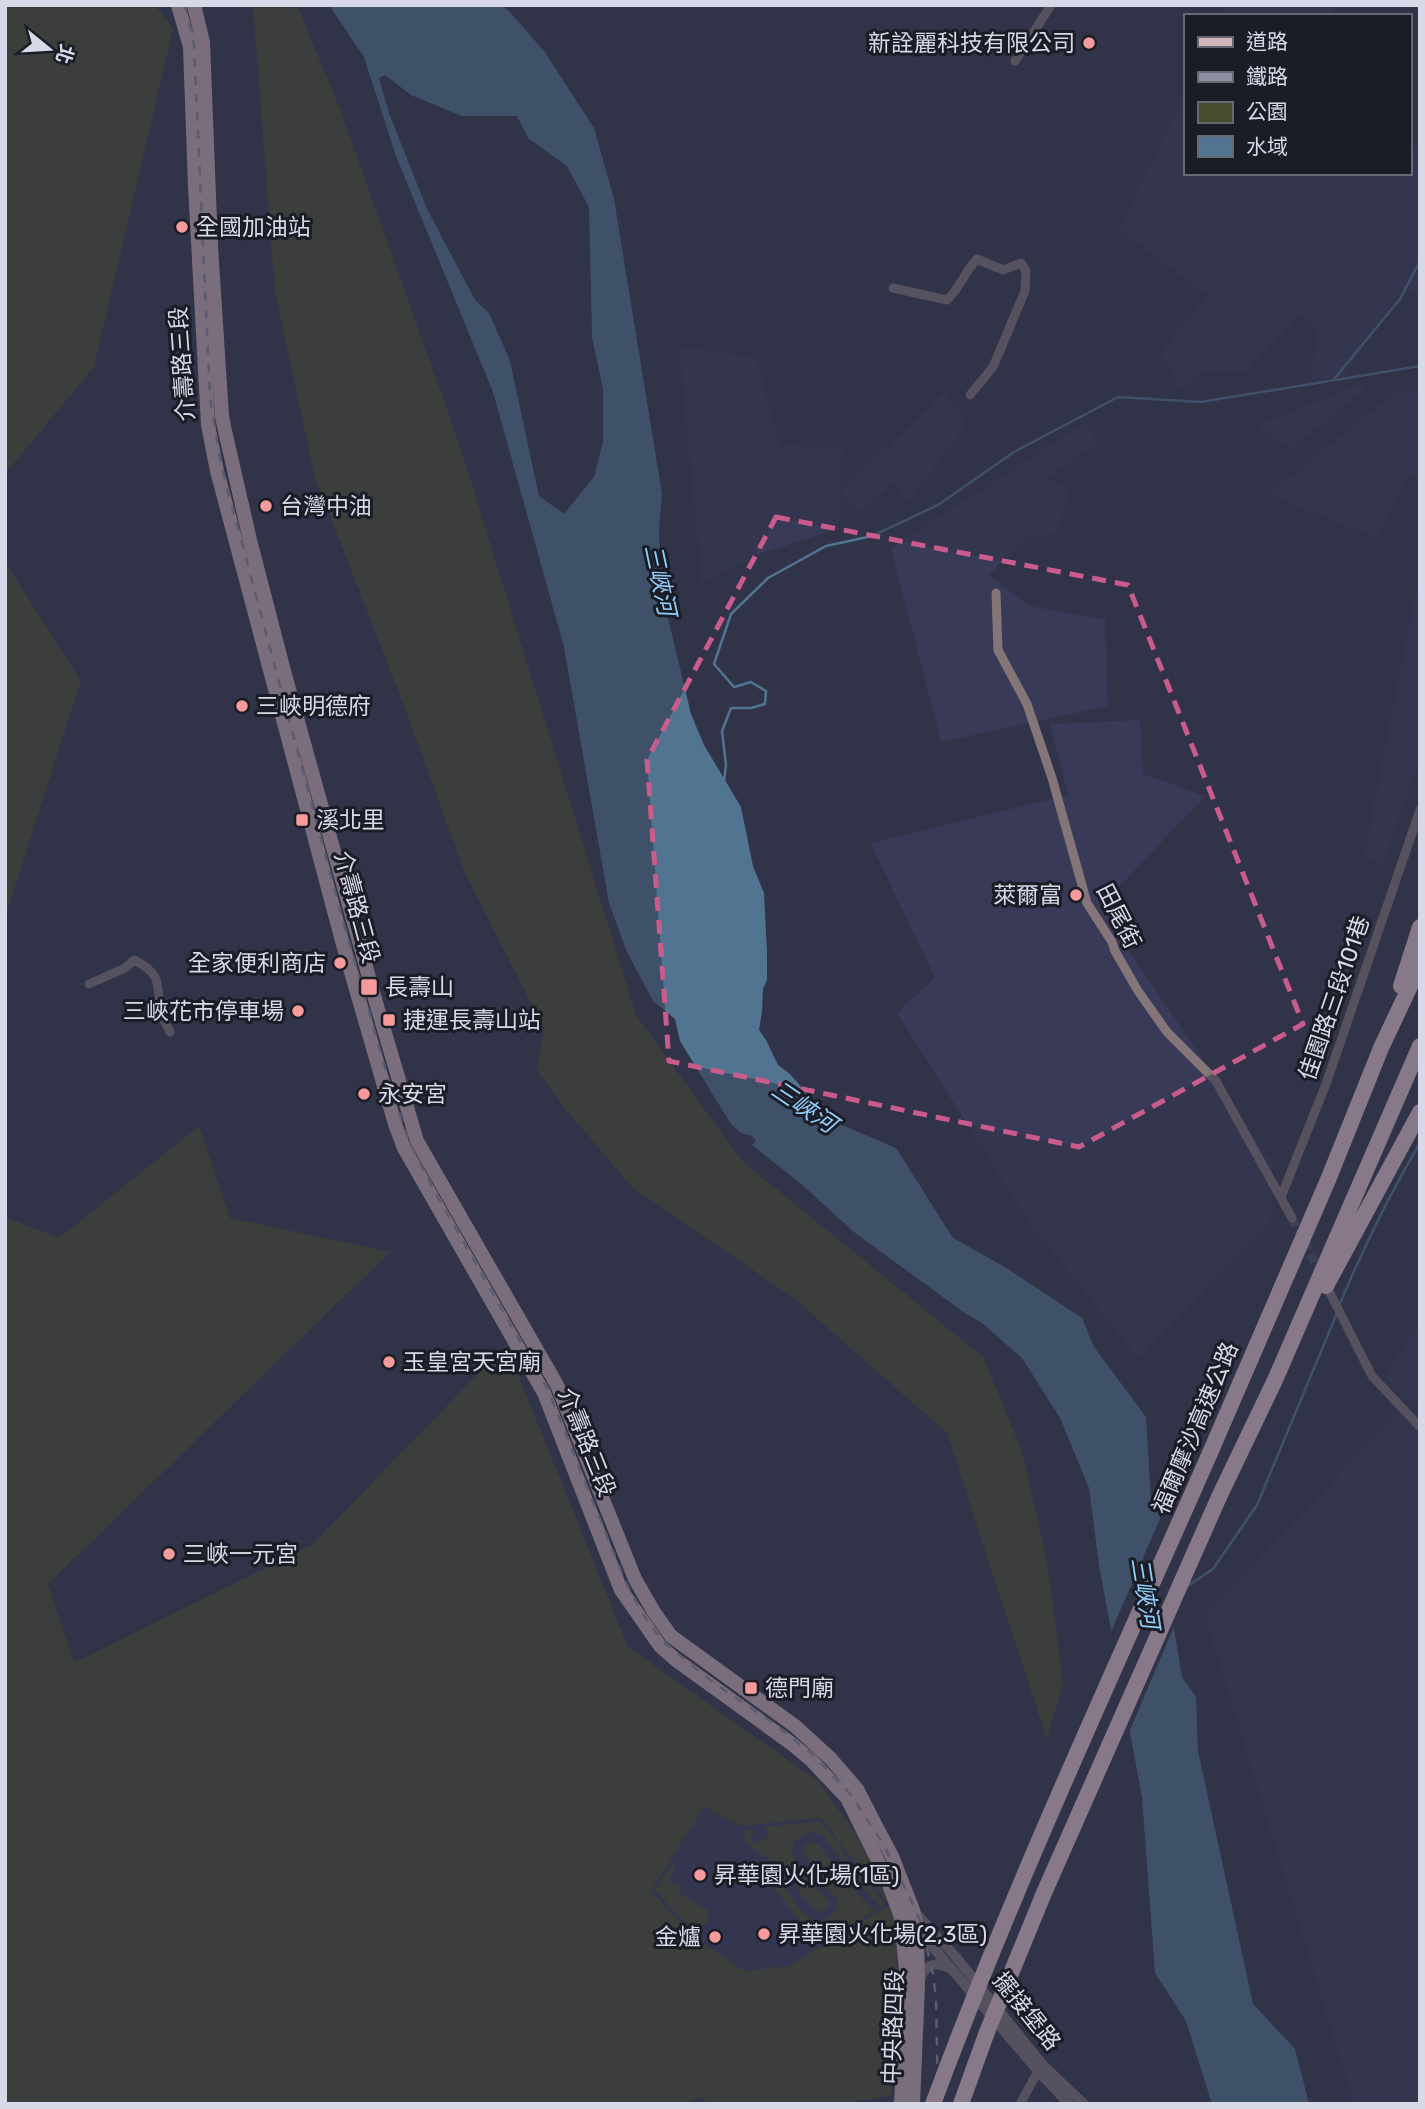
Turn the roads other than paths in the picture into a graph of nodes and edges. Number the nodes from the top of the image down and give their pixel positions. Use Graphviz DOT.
graph roads {
  1 [pos="178,5"];
  2 [pos="194,5"];
  3 [pos="1051,5"];
  4 [pos="1015,61"];
  5 [pos="893,288"];
  6 [pos="970,395"];
  7 [pos="996,593"];
  8 [pos="1420,810"];
  9 [pos="1420,927"];
  10 [pos="1420,965"];
  11 [pos="89,984"];
  12 [pos="170,1032"];
  13 [pos="1420,1046"];
  14 [pos="1381,1048"];
  15 [pos="1420,1112"];
  16 [pos="1281,1197"];
  17 [pos="1292,1218"];
  18 [pos="1330,1293"];
  19 [pos="1275,1380"];
  20 [pos="1420,1427"];
  21 [pos="907,1913"];
  22 [pos="917,1927"];
  23 [pos="953,1970"];
  24 [pos="918,1985"];
  25 [pos="1040,2067"];
  26 [pos="1058,2086"];
  27 [pos="901,2104"];
  28 [pos="913,2104"];
  29 [pos="933,2104"];
  30 [pos="961,2104"];
  31 [pos="1020,2104"];
  32 [pos="1069,2104"];
  33 [pos="1084,2104"];
  1 -- 21 [label="main road, 介壽路三段"];
  2 -- 21 [label="main road, 介壽路三段"];
  3 -- 4 [label="street"];
  5 -- 6 [label="street"];
  7 -- 16 [label="street, 田尾街"];
  8 -- 16 [label="street, 佳園路三段101巷"];
  9 -- 14 [label="highway"];
  10 -- 14 [label="highway, 福爾摩沙高速公路"];
  11 -- 12 [label="street"];
  13 -- 19 [label="highway"];
  14 -- 29 [label="highway, 福爾摩沙高速公路, bridge"];
  15 -- 19 [label="highway"];
  16 -- 17 [label="street, 田尾街"];
  18 -- 20 [label="street"];
  19 -- 30 [label="highway, bridge"];
  21 -- 22 [label="main road, 中央路四段"];
  21 -- 25 [label="street, 擺接堡路"];
  21 -- 27 [label="main road, 中央路四段"];
  22 -- 23 [label="street, 擺接堡路"];
  22 -- 24 [label="main road, 中央路四段"];
  23 -- 24 [label="street"];
  23 -- 25 [label="street, 擺接堡路"];
  24 -- 28 [label="main road, 中央路四段"];
  25 -- 26 [label="street, 擺接堡路"];
  25 -- 31 [label="street"];
  26 -- 32 [label="street, 擺接堡路"];
  26 -- 33 [label="street, 擺接堡路"];
}
